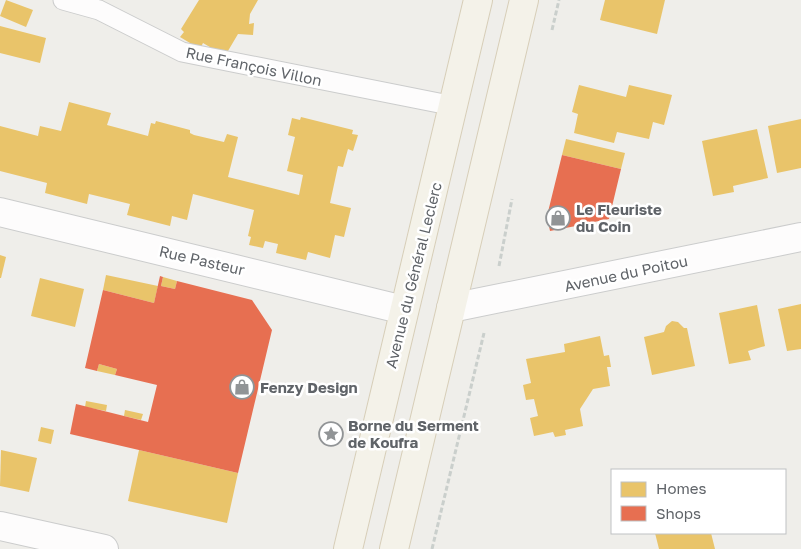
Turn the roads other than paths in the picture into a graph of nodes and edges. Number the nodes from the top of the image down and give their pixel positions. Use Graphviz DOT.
graph roads {
  1 [pos="63,0"];
  2 [pos="478,0"];
  3 [pos="524,0"];
  4 [pos="101,5"];
  5 [pos="454,106"];
  6 [pos="0,212"];
  7 [pos="801,237"];
  8 [pos="451,308"];
  9 [pos="404,310"];
  10 [pos="0,526"];
  11 [pos="104,549"];
  12 [pos="348,549"];
  13 [pos="394,549"];
  1 -- 4 [label="lane, Rue François Villon"];
  2 -- 5 [label="main road, Avenue du Général Leclerc"];
  3 -- 8 [label="main road"];
  4 -- 5 [label="lane, Rue François Villon"];
  5 -- 9 [label="main road, Avenue du Général Leclerc"];
  6 -- 9 [label="street, Rue Pasteur"];
  7 -- 8 [label="street, Avenue du Poitou"];
  8 -- 13 [label="main road"];
  9 -- 12 [label="main road, Avenue du Général Leclerc"];
  10 -- 11 [label="street"];
}
